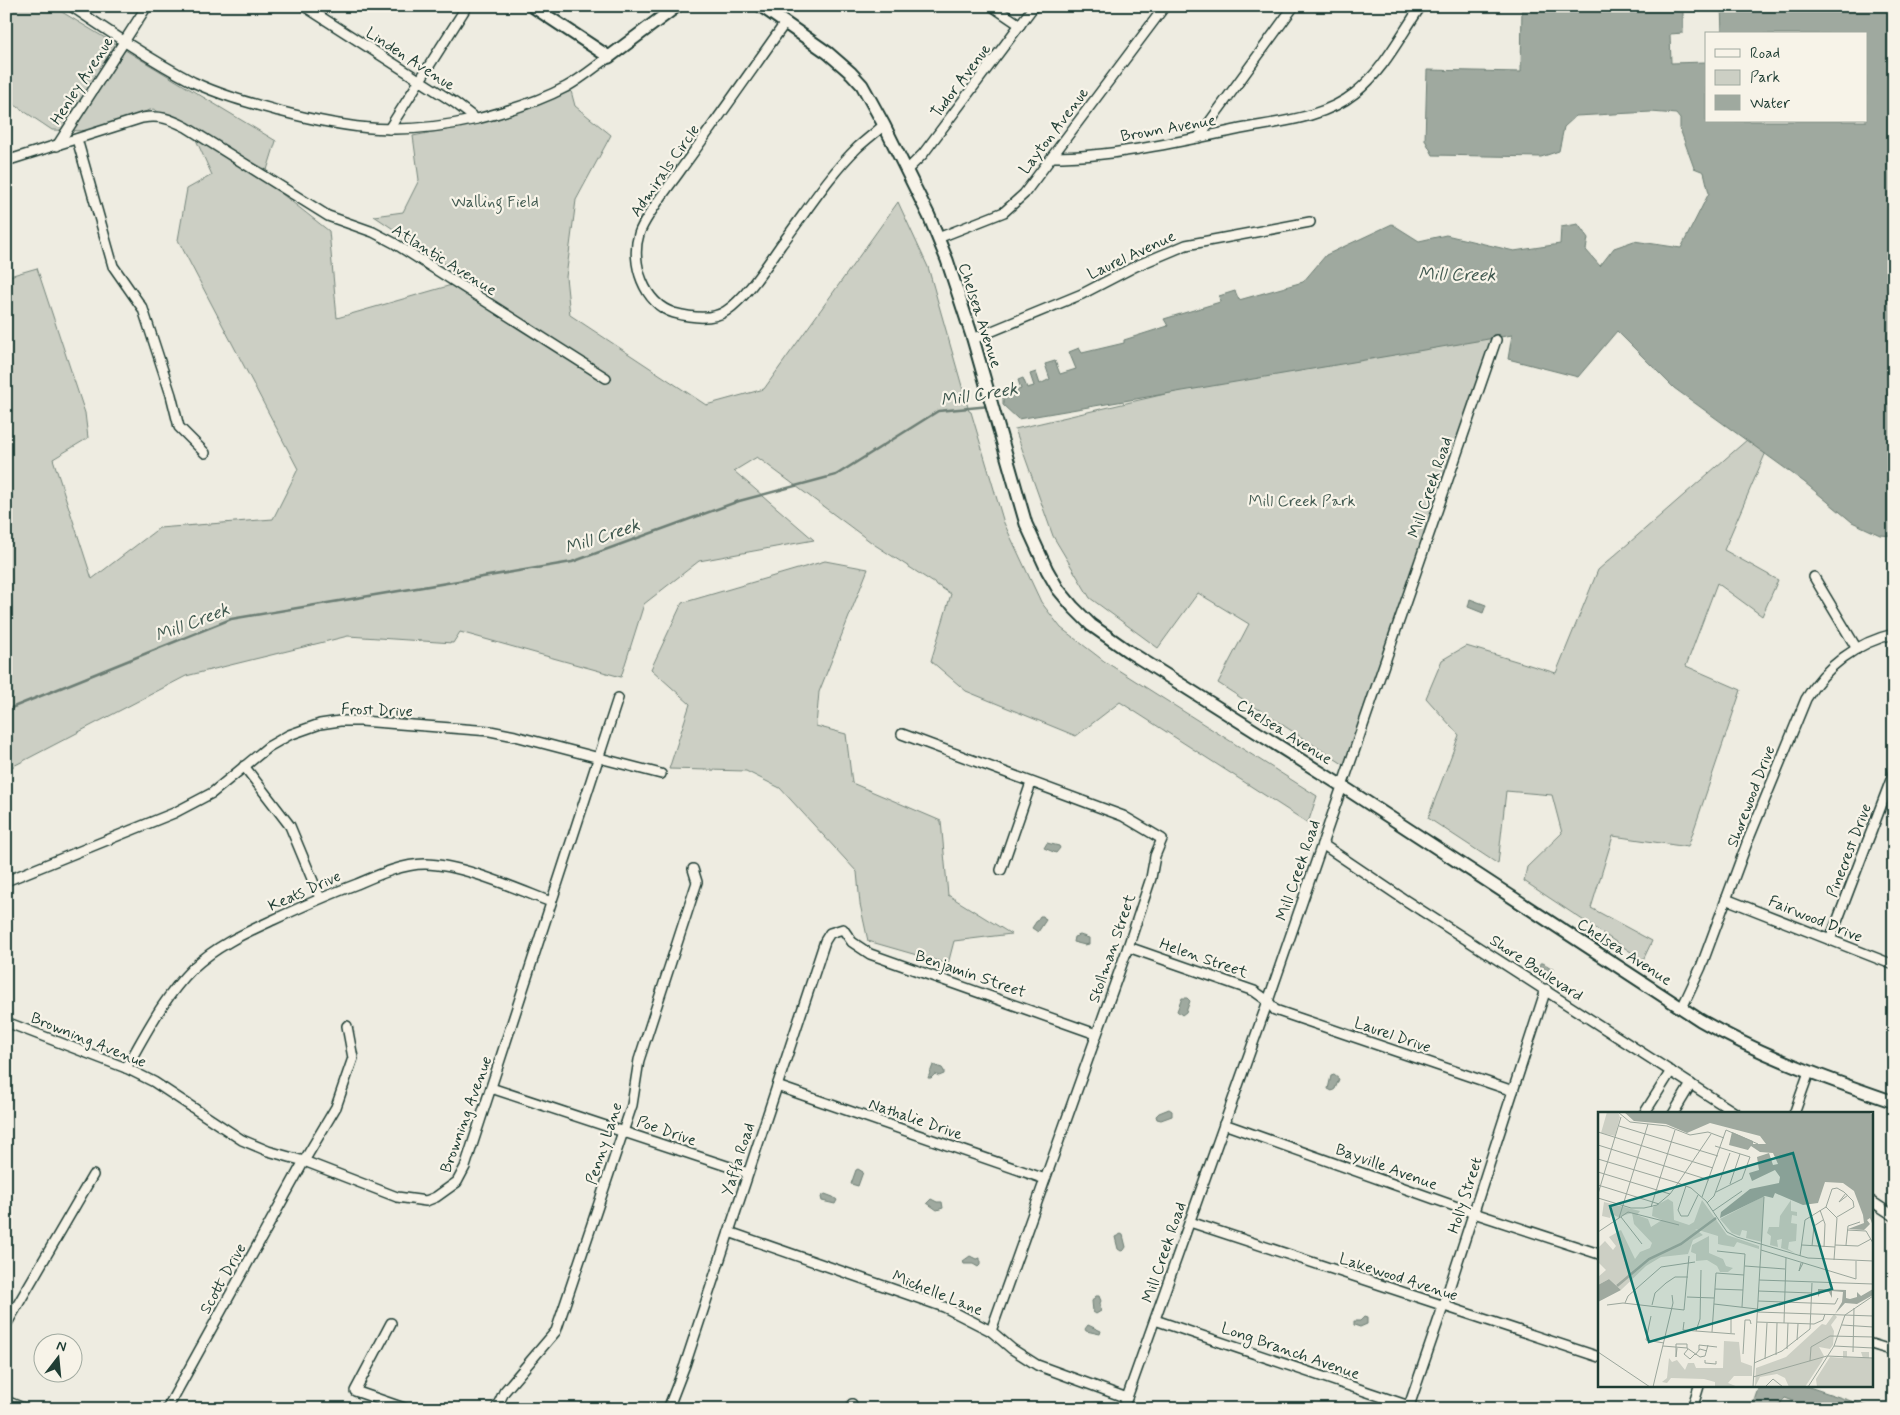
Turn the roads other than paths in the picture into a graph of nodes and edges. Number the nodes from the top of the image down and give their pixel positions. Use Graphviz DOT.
graph roads {
  1 [pos="71,6"];
  2 [pos="147,6"];
  3 [pos="304,6"];
  4 [pos="467,6"];
  5 [pos="532,6"];
  6 [pos="677,6"];
  7 [pos="761,6"];
  8 [pos="992,6"];
  9 [pos="1034,6"];
  10 [pos="1165,6"];
  11 [pos="1294,6"];
  12 [pos="1421,6"];
  13 [pos="785,23"];
  14 [pos="1020,25"];
  15 [pos="124,42"];
  16 [pos="609,57"];
  17 [pos="420,82"];
  18 [pos="476,119"];
  19 [pos="884,125"];
  20 [pos="389,130"];
  21 [pos="1198,138"];
  22 [pos="77,139"];
  23 [pos="57,146"];
  24 [pos="1053,158"];
  25 [pos="6,161"];
  26 [pos="907,170"];
  27 [pos="1310,222"];
  28 [pos="938,238"];
  29 [pos="973,339"];
  30 [pos="1496,340"];
  31 [pos="606,378"];
  32 [pos="205,453"];
  33 [pos="1814,577"];
  34 [pos="1894,634"];
  35 [pos="1857,649"];
  36 [pos="618,698"];
  37 [pos="902,734"];
  38 [pos="599,759"];
  39 [pos="244,766"];
  40 [pos="1894,772"];
  41 [pos="661,774"];
  42 [pos="1031,783"];
  43 [pos="1342,786"];
  44 [pos="1322,844"];
  45 [pos="693,869"];
  46 [pos="1001,870"];
  47 [pos="6,881"];
  48 [pos="320,898"];
  49 [pos="1726,899"];
  50 [pos="552,902"];
  51 [pos="843,929"];
  52 [pos="1830,940"];
  53 [pos="1128,947"];
  54 [pos="1894,965"];
  55 [pos="1546,989"];
  56 [pos="1268,1000"];
  57 [pos="1682,1008"];
  58 [pos="6,1022"];
  59 [pos="347,1026"];
  60 [pos="1096,1034"];
  61 [pos="126,1068"];
  62 [pos="1671,1071"];
  63 [pos="1809,1072"];
  64 [pos="1691,1084"];
  65 [pos="777,1086"];
  66 [pos="491,1088"];
  67 [pos="1513,1091"];
  68 [pos="1894,1102"];
  69 [pos="1645,1112"];
  70 [pos="1674,1112"];
  71 [pos="1733,1112"];
  72 [pos="1795,1112"];
  73 [pos="1224,1124"];
  74 [pos="624,1131"];
  75 [pos="304,1161"];
  76 [pos="748,1173"];
  77 [pos="93,1175"];
  78 [pos="1045,1179"];
  79 [pos="1872,1202"];
  80 [pos="1474,1213"];
  81 [pos="1894,1216"];
  82 [pos="1190,1222"];
  83 [pos="728,1232"];
  84 [pos="1598,1254"];
  85 [pos="1443,1307"];
  86 [pos="1155,1320"];
  87 [pos="390,1323"];
  88 [pos="6,1325"];
  89 [pos="991,1331"];
  90 [pos="1872,1344"];
  91 [pos="1894,1351"];
  92 [pos="1598,1357"];
  93 [pos="1699,1388"];
  94 [pos="1127,1398"];
  95 [pos="6,1401"];
  96 [pos="1412,1408"];
  97 [pos="26,1409"];
  98 [pos="167,1409"];
  99 [pos="407,1409"];
  100 [pos="496,1409"];
  101 [pos="668,1409"];
  102 [pos="1123,1409"];
  103 [pos="1692,1409"];
  1 -- 15 [label="street"];
  2 -- 15 [label="street, Henley Avenue"];
  3 -- 17 [label="street, Linden Avenue"];
  4 -- 17 [label="street"];
  5 -- 16 [label="main road"];
  6 -- 16 [label="main road"];
  7 -- 13 [label="main road, Chelsea Avenue"];
  8 -- 14 [label="street"];
  9 -- 14 [label="street, Tudor Avenue"];
  10 -- 24 [label="street, Layton Avenue"];
  11 -- 21 [label="street"];
  12 -- 21 [label="street, Brown Avenue"];
  13 -- 19 [label="main road, Chelsea Avenue"];
  13 -- 19 [label="street, Admirals Circle"];
  14 -- 26 [label="street, Tudor Avenue"];
  15 -- 20 [label="street"];
  15 -- 23 [label="street, Henley Avenue"];
  16 -- 18 [label="street"];
  17 -- 18 [label="street, Linden Avenue"];
  17 -- 20 [label="street"];
  18 -- 20 [label="street"];
  19 -- 26 [label="main road, Chelsea Avenue"];
  21 -- 24 [label="street, Brown Avenue"];
  22 -- 23 [label="street, Atlantic Avenue"];
  22 -- 31 [label="street, Atlantic Avenue"];
  22 -- 32 [label="street"];
  23 -- 25 [label="street, Atlantic Avenue"];
  24 -- 28 [label="street, Layton Avenue"];
  26 -- 28 [label="main road, Chelsea Avenue"];
  27 -- 29 [label="street, Laurel Avenue"];
  28 -- 29 [label="main road, Chelsea Avenue"];
  29 -- 43 [label="main road, Chelsea Avenue"];
  30 -- 43 [label="street, Mill Creek Road"];
  33 -- 35 [label="street"];
  34 -- 35 [label="street, Shorewood Drive"];
  35 -- 49 [label="street, Shorewood Drive"];
  36 -- 38 [label="street, Browning Avenue"];
  37 -- 42 [label="street, Stollman Street"];
  38 -- 39 [label="street, Frost Drive"];
  38 -- 41 [label="street, Frost Drive"];
  38 -- 50 [label="street, Browning Avenue"];
  39 -- 47 [label="street, Frost Drive"];
  39 -- 48 [label="street"];
  40 -- 52 [label="street, Pinecrest Drive"];
  42 -- 46 [label="street"];
  42 -- 53 [label="street, Stollman Street"];
  43 -- 44 [label="street, Mill Creek Road"];
  43 -- 57 [label="main road, Chelsea Avenue"];
  44 -- 55 [label="street, Shore Boulevard"];
  44 -- 56 [label="street, Mill Creek Road"];
  45 -- 74 [label="street, Penny Lane"];
  48 -- 50 [label="street, Keats Drive"];
  48 -- 61 [label="street, Keats Drive"];
  49 -- 52 [label="street, Fairwood Drive"];
  49 -- 57 [label="street, Shorewood Drive"];
  50 -- 66 [label="street, Browning Avenue"];
  51 -- 60 [label="street, Benjamin Street"];
  51 -- 65 [label="street, Yaffa Road"];
  52 -- 54 [label="street, Fairwood Drive"];
  53 -- 56 [label="street, Helen Street"];
  53 -- 60 [label="street, Stollman Street"];
  55 -- 62 [label="street, Shore Boulevard"];
  55 -- 67 [label="street, Holly Street"];
  56 -- 67 [label="street, Laurel Drive"];
  56 -- 73 [label="street, Mill Creek Road"];
  57 -- 63 [label="main road, Chelsea Avenue"];
  58 -- 61 [label="street, Browning Avenue"];
  59 -- 75 [label="street, Scott Drive"];
  60 -- 78 [label="street, Stollman Street"];
  61 -- 75 [label="street, Browning Avenue"];
  62 -- 64 [label="street, Shore Boulevard"];
  62 -- 69 [label="street"];
  63 -- 68 [label="main road, Chelsea Avenue"];
  63 -- 72 [label="street"];
  64 -- 70 [label="street"];
  64 -- 71 [label="street, Shore Boulevard"];
  65 -- 76 [label="street, Yaffa Road"];
  65 -- 78 [label="street, Nathalie Drive"];
  66 -- 74 [label="street, Poe Drive"];
  66 -- 75 [label="street, Browning Avenue"];
  67 -- 80 [label="street, Holly Street"];
  73 -- 80 [label="street, Bayville Avenue"];
  73 -- 82 [label="street, Mill Creek Road"];
  74 -- 76 [label="street, Poe Drive"];
  74 -- 100 [label="street, Penny Lane"];
  75 -- 98 [label="street, Scott Drive"];
  76 -- 83 [label="street, Yaffa Road"];
  77 -- 88 [label="street"];
  78 -- 89 [label="street, Stollman Street"];
  79 -- 81 [label="street"];
  80 -- 84 [label="street, Bayville Avenue"];
  80 -- 85 [label="street, Holly Street"];
  82 -- 85 [label="street, Lakewood Avenue"];
  82 -- 86 [label="street, Mill Creek Road"];
  83 -- 89 [label="street, Michelle Lane"];
  83 -- 101 [label="street, Yaffa Road"];
  85 -- 92 [label="street, Lakewood Avenue"];
  85 -- 96 [label="street, Holly Street"];
  86 -- 94 [label="street, Mill Creek Road"];
  86 -- 96 [label="street, Long Branch Avenue"];
  87 -- 99 [label="street"];
  89 -- 94 [label="street, Michelle Lane"];
  90 -- 91 [label="street"];
  93 -- 103 [label="street"];
  94 -- 102 [label="street, Mill Creek Road"];
  95 -- 97 [label="street"];
}
